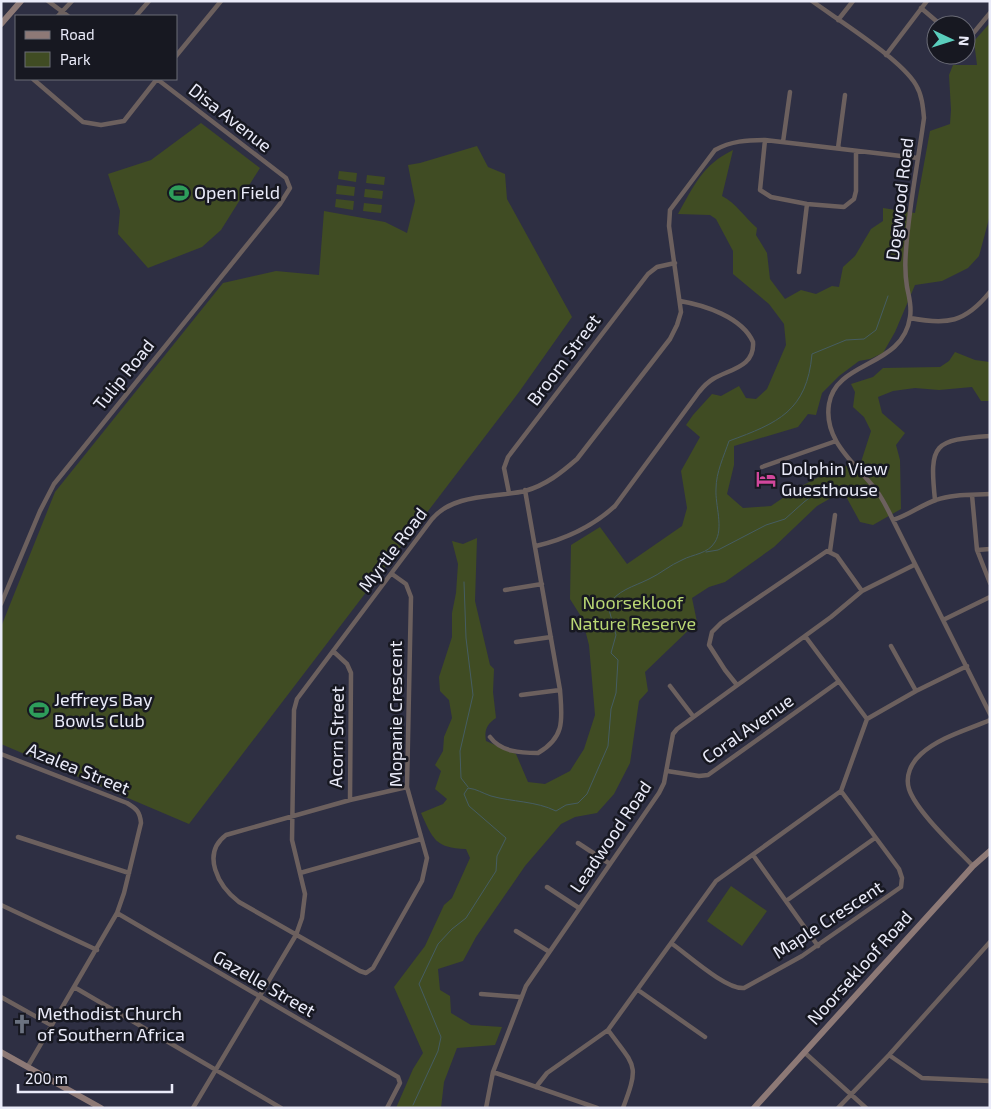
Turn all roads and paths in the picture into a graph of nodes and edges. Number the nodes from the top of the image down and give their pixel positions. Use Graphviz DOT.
graph roads {
  1 [pos="21,1"];
  2 [pos="48,1"];
  3 [pos="72,1"];
  4 [pos="149,1"];
  5 [pos="221,1"];
  6 [pos="812,1"];
  7 [pos="852,1"];
  8 [pos="927,1"];
  9 [pos="922,8"];
  10 [pos="62,12"];
  11 [pos="990,13"];
  12 [pos="59,15"];
  13 [pos="66,15"];
  14 [pos="137,15"];
  15 [pos="930,15"];
  16 [pos="838,20"];
  17 [pos="1,24"];
  18 [pos="976,31"];
  19 [pos="178,54"];
  20 [pos="886,55"];
  21 [pos="34,80"];
  22 [pos="156,80"];
  23 [pos="158,80"];
  24 [pos="790,92"];
  25 [pos="845,95"];
  26 [pos="765,140"];
  27 [pos="783,142"];
  28 [pos="838,148"];
  29 [pos="856,151"];
  30 [pos="918,158"];
  31 [pos="286,178"];
  32 [pos="807,204"];
  33 [pos="675,263"];
  34 [pos="799,272"];
  35 [pos="990,292"];
  36 [pos="680,301"];
  37 [pos="910,318"];
  38 [pos="990,436"];
  39 [pos="836,442"];
  40 [pos="762,467"];
  41 [pos="526,490"];
  42 [pos="509,493"];
  43 [pos="990,494"];
  44 [pos="972,495"];
  45 [pos="935,500"];
  46 [pos="835,515"];
  47 [pos="893,520"];
  48 [pos="536,546"];
  49 [pos="990,549"];
  50 [pos="977,550"];
  51 [pos="830,551"];
  52 [pos="914,564"];
  53 [pos="392,574"];
  54 [pos="990,583"];
  55 [pos="542,584"];
  56 [pos="1,588"];
  57 [pos="7,590"];
  58 [pos="505,590"];
  59 [pos="862,592"];
  60 [pos="990,596"];
  61 [pos="1,604"];
  62 [pos="943,620"];
  63 [pos="805,636"];
  64 [pos="551,637"];
  65 [pos="516,642"];
  66 [pos="891,646"];
  67 [pos="333,651"];
  68 [pos="967,666"];
  69 [pos="838,682"];
  70 [pos="737,685"];
  71 [pos="670,686"];
  72 [pos="560,690"];
  73 [pos="916,691"];
  74 [pos="521,695"];
  75 [pos="990,714"];
  76 [pos="693,716"];
  77 [pos="867,720"];
  78 [pos="990,720"];
  79 [pos="490,737"];
  80 [pos="1,754"];
  81 [pos="666,771"];
  82 [pos="407,787"];
  83 [pos="841,791"];
  84 [pos="350,800"];
  85 [pos="292,816"];
  86 [pos="18,837"];
  87 [pos="875,838"];
  88 [pos="421,839"];
  89 [pos="578,843"];
  90 [pos="990,851"];
  91 [pos="753,855"];
  92 [pos="610,864"];
  93 [pos="973,866"];
  94 [pos="129,873"];
  95 [pos="300,873"];
  96 [pos="547,887"];
  97 [pos="786,901"];
  98 [pos="1,906"];
  99 [pos="579,908"];
  100 [pos="117,914"];
  101 [pos="516,931"];
  102 [pos="296,935"];
  103 [pos="990,942"];
  104 [pos="671,943"];
  105 [pos="818,946"];
  106 [pos="97,950"];
  107 [pos="548,952"];
  108 [pos="74,987"];
  109 [pos="638,990"];
  110 [pos="481,994"];
  111 [pos="1,997"];
  112 [pos="258,997"];
  113 [pos="520,997"];
  114 [pos="51,1025"];
  115 [pos="608,1030"];
  116 [pos="705,1037"];
  117 [pos="1,1052"];
  118 [pos="804,1052"];
  119 [pos="889,1055"];
  120 [pos="28,1066"];
  121 [pos="216,1070"];
  122 [pos="493,1072"];
  123 [pos="990,1082"];
  124 [pos="536,1087"];
  125 [pos="851,1093"];
  126 [pos="101,1108"];
  127 [pos="193,1108"];
  128 [pos="281,1108"];
  129 [pos="387,1108"];
  130 [pos="486,1108"];
  131 [pos="597,1108"];
  132 [pos="623,1108"];
  133 [pos="754,1108"];
  134 [pos="838,1108"];
  135 [pos="866,1108"];
  1 -- 17 [label="street"];
  2 -- 10 [label="street"];
  3 -- 10 [label="street"];
  4 -- 14 [label="street"];
  5 -- 19 [label="street"];
  6 -- 16 [label="street, Dogwood Road"];
  7 -- 16 [label="street"];
  8 -- 9 [label="street"];
  9 -- 15 [label="street"];
  9 -- 20 [label="street"];
  10 -- 12 [label="street"];
  10 -- 13 [label="street"];
  11 -- 18 [label="street"];
  16 -- 20 [label="street, Dogwood Road"];
  20 -- 30 [label="street, Dogwood Road"];
  21 -- 22 [label="street"];
  23 -- 31 [label="street, Disa Avenue"];
  24 -- 27 [label="street"];
  25 -- 28 [label="street"];
  26 -- 27 [label="street, Myrtle Road"];
  26 -- 32 [label="street"];
  26 -- 33 [label="street, Myrtle Road"];
  27 -- 28 [label="street, Myrtle Road"];
  28 -- 29 [label="street, Myrtle Road"];
  29 -- 30 [label="street, Myrtle Road"];
  29 -- 32 [label="street"];
  30 -- 37 [label="street, Dogwood Road"];
  31 -- 57 [label="street, Tulip Road"];
  32 -- 34 [label="street"];
  33 -- 36 [label="street, Myrtle Road"];
  33 -- 42 [label="street, Broom Street"];
  35 -- 37 [label="street"];
  36 -- 41 [label="street, Myrtle Road"];
  36 -- 48 [label="street"];
  37 -- 39 [label="street, Dogwood Road"];
  38 -- 45 [label="street"];
  39 -- 40 [label="street"];
  39 -- 47 [label="street, Dogwood Road"];
  41 -- 42 [label="street, Myrtle Road"];
  41 -- 48 [label="street"];
  42 -- 53 [label="street, Myrtle Road"];
  43 -- 44 [label="street"];
  44 -- 45 [label="street"];
  44 -- 50 [label="street"];
  45 -- 47 [label="street"];
  46 -- 51 [label="street"];
  47 -- 52 [label="street, Dogwood Road"];
  48 -- 55 [label="street"];
  49 -- 50 [label="street"];
  50 -- 54 [label="street"];
  51 -- 59 [label="street"];
  51 -- 70 [label="street"];
  52 -- 59 [label="street, Leadwood Road"];
  52 -- 62 [label="street, Dogwood Road"];
  53 -- 67 [label="street, Myrtle Road"];
  53 -- 82 [label="street, Mopanie Crescent"];
  55 -- 58 [label="street"];
  55 -- 64 [label="street"];
  56 -- 57 [label="street"];
  57 -- 61 [label="street, Tulip Road"];
  59 -- 63 [label="street, Leadwood Road"];
  60 -- 62 [label="street"];
  62 -- 68 [label="street, Dogwood Road"];
  63 -- 69 [label="street"];
  63 -- 70 [label="street, Leadwood Road"];
  64 -- 65 [label="street"];
  64 -- 72 [label="street"];
  66 -- 73 [label="street"];
  67 -- 84 [label="street, Acorn Street"];
  67 -- 85 [label="street, Myrtle Road"];
  68 -- 73 [label="street"];
  68 -- 75 [label="street, Dogwood Road"];
  69 -- 77 [label="street"];
  69 -- 81 [label="street, Coral Avenue"];
  70 -- 76 [label="street, Leadwood Road"];
  71 -- 76 [label="street"];
  72 -- 74 [label="street"];
  72 -- 79 [label="street"];
  73 -- 77 [label="street"];
  76 -- 81 [label="street, Leadwood Road"];
  77 -- 83 [label="street"];
  78 -- 93 [label="street"];
  80 -- 94 [label="street, Azalea Street"];
  81 -- 92 [label="street, Leadwood Road"];
  82 -- 84 [label="street"];
  82 -- 88 [label="street, Mopanie Crescent"];
  83 -- 87 [label="street, Maple Crescent"];
  83 -- 91 [label="street"];
  84 -- 85 [label="street"];
  85 -- 95 [label="street, Myrtle Road"];
  85 -- 102 [label="street"];
  86 -- 94 [label="street"];
  87 -- 97 [label="street"];
  87 -- 105 [label="street, Maple Crescent"];
  88 -- 95 [label="street"];
  88 -- 102 [label="street, Mopanie Crescent"];
  89 -- 92 [label="street"];
  90 -- 93 [label="street, Noorsekloof Road"];
  91 -- 97 [label="street"];
  91 -- 104 [label="street"];
  92 -- 99 [label="street, Leadwood Road"];
  93 -- 118 [label="street, Noorsekloof Road"];
  94 -- 100 [label="street"];
  95 -- 102 [label="street, Myrtle Road"];
  96 -- 99 [label="street"];
  97 -- 105 [label="street"];
  98 -- 106 [label="street"];
  99 -- 107 [label="street, Leadwood Road"];
  100 -- 106 [label="street"];
  100 -- 112 [label="street, Gazelle Street"];
  101 -- 107 [label="street"];
  102 -- 112 [label="street, Myrtle Road"];
  103 -- 119 [label="street"];
  104 -- 105 [label="street, Maple Crescent"];
  104 -- 109 [label="street"];
  106 -- 108 [label="street"];
  107 -- 113 [label="street, Leadwood Road"];
  108 -- 114 [label="street"];
  108 -- 121 [label="street"];
  109 -- 115 [label="street"];
  109 -- 116 [label="street"];
  110 -- 113 [label="street"];
  111 -- 114 [label="street"];
  112 -- 121 [label="street, Myrtle Road"];
  112 -- 129 [label="street, Gazelle Street"];
  113 -- 122 [label="street, Leadwood Road"];
  114 -- 120 [label="street"];
  115 -- 124 [label="street"];
  115 -- 132 [label="street"];
  117 -- 120 [label="street"];
  118 -- 125 [label="street"];
  118 -- 133 [label="street, Noorsekloof Road"];
  119 -- 123 [label="street"];
  119 -- 125 [label="street"];
  120 -- 126 [label="street"];
  121 -- 127 [label="street, Myrtle Road"];
  121 -- 128 [label="street"];
  122 -- 124 [label="street"];
  122 -- 130 [label="street, Leadwood Road"];
  124 -- 131 [label="street"];
  125 -- 134 [label="street"];
  125 -- 135 [label="street"];
}
